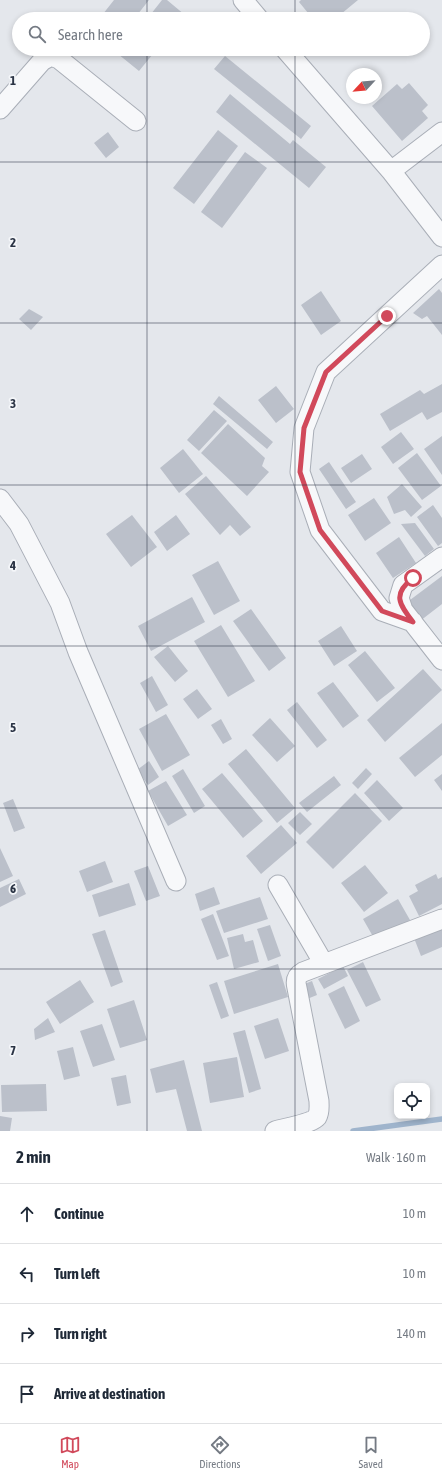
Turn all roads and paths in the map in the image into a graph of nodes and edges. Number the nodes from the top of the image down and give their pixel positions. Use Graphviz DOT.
graph roads {
  1 [pos="243,0"];
  2 [pos="253,12"];
  3 [pos="291,56"];
  4 [pos="0,109"];
  5 [pos="136,121"];
  6 [pos="442,132"];
  7 [pos="391,171"];
  8 [pos="442,236"];
  9 [pos="442,265"];
  10 [pos="0,499"];
  11 [pos="442,557"];
  12 [pos="413,622"];
  13 [pos="442,660"];
  14 [pos="176,881"];
  15 [pos="278,885"];
  16 [pos="442,919"];
  17 [pos="324,964"];
  18 [pos="275,1131"];
  1 -- 2 [label="street"];
  3 -- 7 [label="street"];
  4 -- 5 [label="street"];
  6 -- 7 [label="street"];
  7 -- 8 [label="street"];
  9 -- 12 [label="street"];
  10 -- 14 [label="street"];
  11 -- 12 [label="street"];
  12 -- 13 [label="street"];
  15 -- 17 [label="street"];
  16 -- 17 [label="street"];
  17 -- 18 [label="street"];
}
